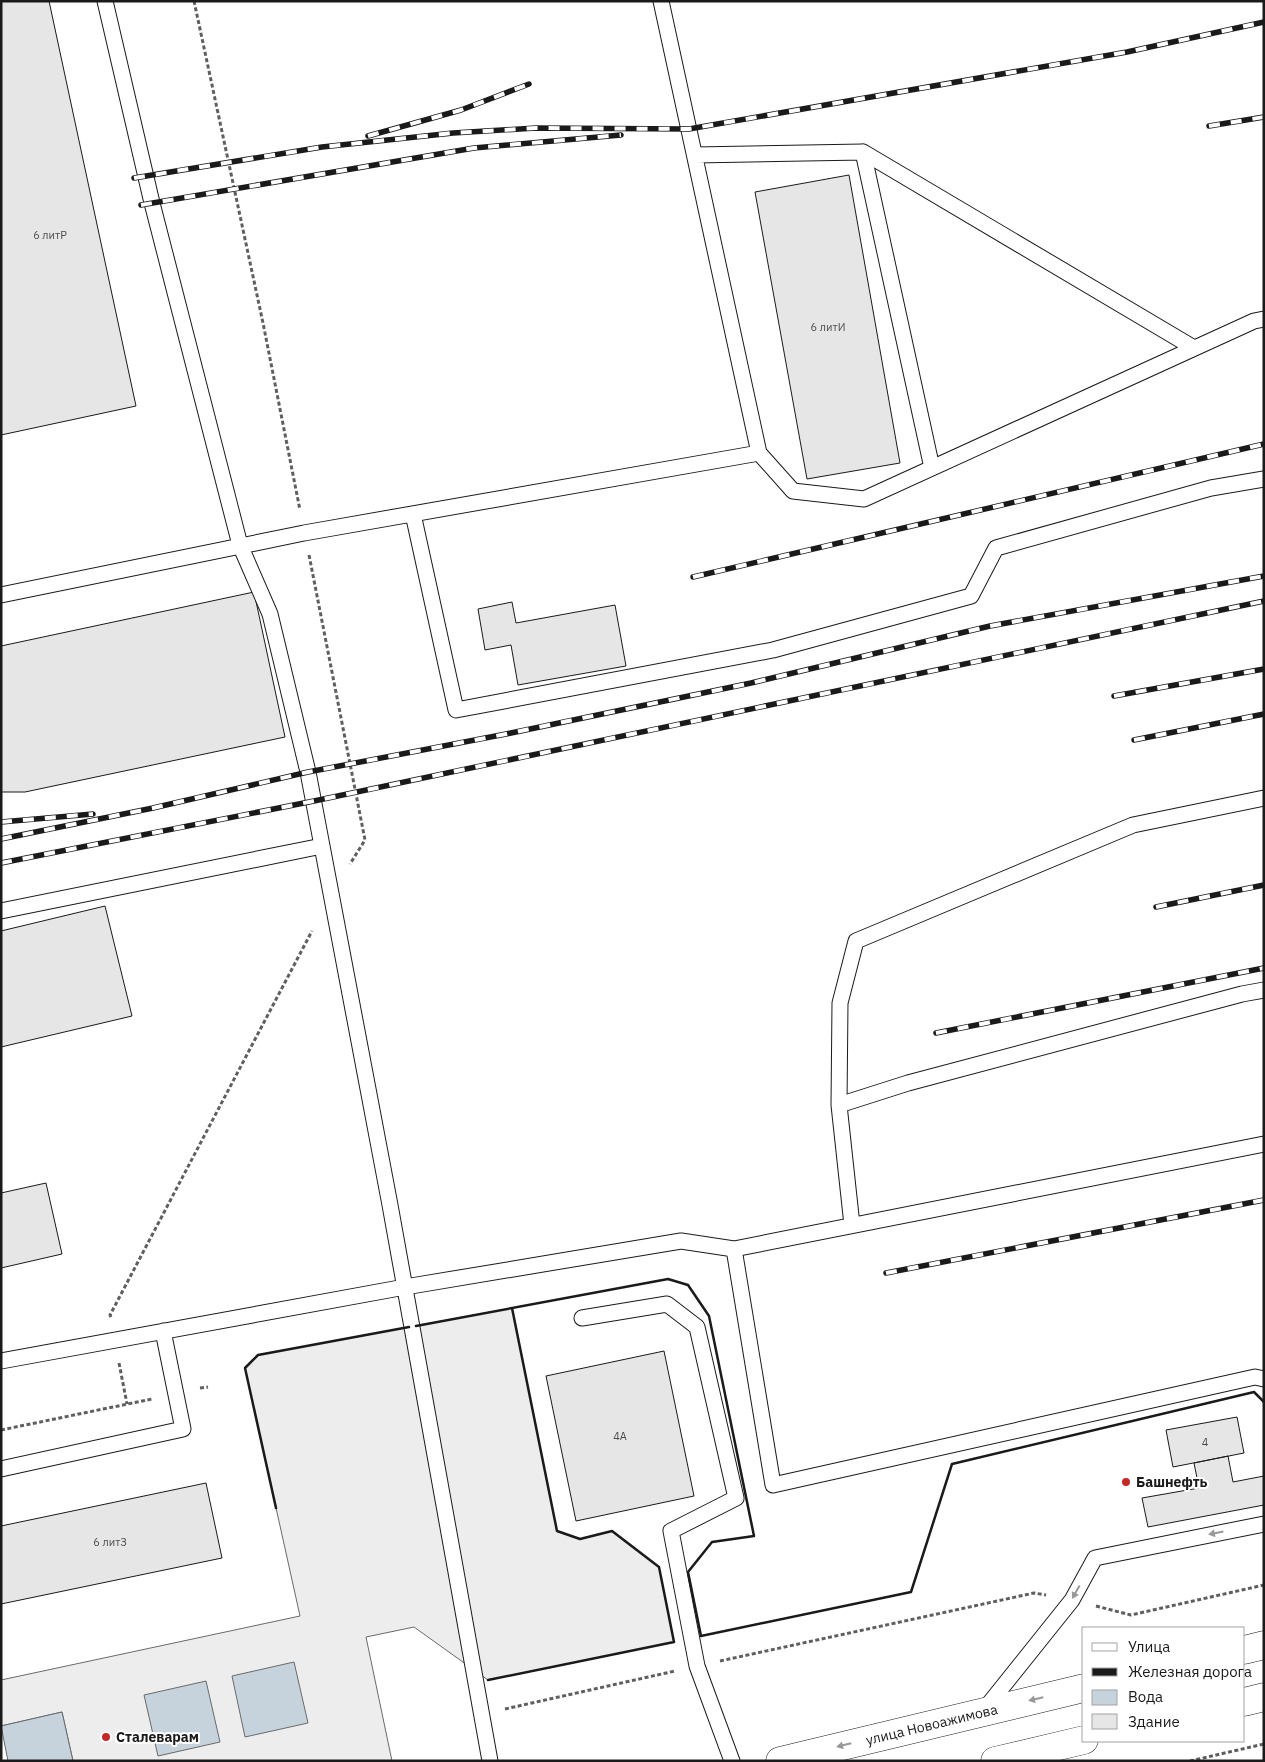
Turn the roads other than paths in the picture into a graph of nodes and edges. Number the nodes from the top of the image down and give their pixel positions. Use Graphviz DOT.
graph roads {
  1 [pos="105,1"];
  2 [pos="662,1"];
  3 [pos="863,152"];
  4 [pos="695,154"];
  5 [pos="1264,319"];
  6 [pos="1194,348"];
  7 [pos="759,453"];
  8 [pos="932,468"];
  9 [pos="1264,479"];
  10 [pos="413,514"];
  11 [pos="240,545"];
  12 [pos="1,595"];
  13 [pos="1264,798"];
  14 [pos="322,846"];
  15 [pos="1,911"];
  16 [pos="1264,990"];
  17 [pos="839,1105"];
  18 [pos="1264,1144"];
  19 [pos="852,1225"];
  20 [pos="734,1249"];
  21 [pos="405,1287"];
  22 [pos="582,1318"];
  23 [pos="163,1332"];
  24 [pos="1,1361"];
  25 [pos="1264,1379"];
  26 [pos="1,1469"];
  27 [pos="1264,1524"];
  28 [pos="1264,1645"];
  29 [pos="1245,1650"];
  30 [pos="1082,1688"];
  31 [pos="1264,1697"];
  32 [pos="1245,1702"];
  33 [pos="982,1712"];
  34 [pos="1082,1741"];
  35 [pos="1024,1757"];
  36 [pos="490,1761"];
  37 [pos="732,1761"];
  38 [pos="780,1761"];
  39 [pos="995,1761"];
  1 -- 11 [label="lane"];
  2 -- 4 [label="lane"];
  3 -- 4 [label="lane"];
  3 -- 6 [label="lane"];
  3 -- 8 [label="lane"];
  4 -- 7 [label="lane"];
  5 -- 6 [label="lane"];
  6 -- 8 [label="lane"];
  7 -- 8 [label="lane"];
  7 -- 10 [label="lane"];
  9 -- 10 [label="lane"];
  10 -- 11 [label="lane"];
  11 -- 12 [label="lane"];
  11 -- 14 [label="lane"];
  13 -- 17 [label="lane"];
  14 -- 15 [label="lane"];
  14 -- 21 [label="lane"];
  16 -- 17 [label="lane"];
  17 -- 19 [label="lane"];
  18 -- 19 [label="lane"];
  19 -- 20 [label="lane"];
  20 -- 21 [label="lane"];
  20 -- 25 [label="lane"];
  21 -- 23 [label="lane"];
  21 -- 36 [label="lane"];
  22 -- 37 [label="lane"];
  23 -- 24 [label="lane"];
  23 -- 26 [label="lane"];
  27 -- 33 [label="lane, one-way"];
  28 -- 29 [label="main road"];
  30 -- 33 [label="main road, улица Новоажимова, one-way"];
  31 -- 32 [label="main road"];
  33 -- 38 [label="main road, улица Новоажимова, one-way"];
  34 -- 35 [label="main road"];
  35 -- 39 [label="main road"];
}
